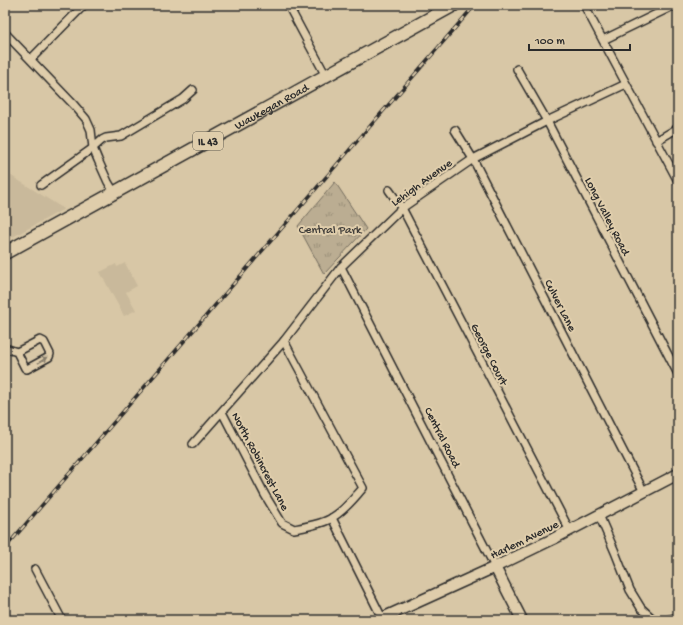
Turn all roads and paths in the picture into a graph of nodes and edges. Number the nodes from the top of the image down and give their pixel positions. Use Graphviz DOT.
graph roads {
  1 [pos="84,5"];
  2 [pos="288,5"];
  3 [pos="454,5"];
  4 [pos="584,5"];
  5 [pos="675,5"];
  6 [pos="5,33"];
  7 [pos="603,40"];
  8 [pos="31,59"];
  9 [pos="517,69"];
  10 [pos="326,76"];
  11 [pos="626,84"];
  12 [pos="193,90"];
  13 [pos="547,121"];
  14 [pos="678,128"];
  15 [pos="455,130"];
  16 [pos="656,141"];
  17 [pos="93,148"];
  18 [pos="473,158"];
  19 [pos="678,181"];
  20 [pos="42,184"];
  21 [pos="389,190"];
  22 [pos="114,192"];
  23 [pos="402,208"];
  24 [pos="5,253"];
  25 [pos="341,267"];
  26 [pos="284,341"];
  27 [pos="5,348"];
  28 [pos="17,352"];
  29 [pos="678,374"];
  30 [pos="222,412"];
  31 [pos="193,444"];
  32 [pos="678,474"];
  33 [pos="644,492"];
  34 [pos="599,516"];
  35 [pos="332,518"];
  36 [pos="570,531"];
  37 [pos="495,567"];
  38 [pos="35,569"];
  39 [pos="395,617"];
  40 [pos="678,617"];
  41 [pos="380,619"];
  42 [pos="62,620"];
  43 [pos="522,620"];
  44 [pos="654,620"];
  45 [pos="667,620"];
  1 -- 8 [label="street"];
  2 -- 10 [label="street"];
  3 -- 10 [label="main road, Waukegan Road / IL 43"];
  4 -- 7 [label="street"];
  5 -- 7 [label="street"];
  6 -- 8 [label="street"];
  7 -- 11 [label="street"];
  8 -- 17 [label="street"];
  9 -- 13 [label="street, Long Valley Road"];
  10 -- 22 [label="main road, Waukegan Road / IL 43"];
  11 -- 13 [label="street, Lehigh Avenue"];
  11 -- 16 [label="street"];
  12 -- 17 [label="street"];
  13 -- 18 [label="street, Lehigh Avenue"];
  13 -- 29 [label="street, Long Valley Road"];
  14 -- 16 [label="street"];
  15 -- 18 [label="street, Culver Lane"];
  16 -- 19 [label="street"];
  17 -- 20 [label="street"];
  17 -- 22 [label="street"];
  18 -- 23 [label="street, Lehigh Avenue"];
  18 -- 33 [label="street, Culver Lane"];
  21 -- 23 [label="street, George Court"];
  22 -- 24 [label="main road, Waukegan Road / IL 43"];
  23 -- 25 [label="street, Lehigh Avenue"];
  23 -- 36 [label="street, George Court"];
  25 -- 26 [label="street, Lehigh Avenue"];
  25 -- 37 [label="street, Central Road"];
  26 -- 30 [label="street, Lehigh Avenue"];
  26 -- 35 [label="street"];
  27 -- 28 [label="street"];
  28 -- 28 [label="street, one-way"];
  30 -- 31 [label="street, Lehigh Avenue"];
  30 -- 35 [label="street, North Robincrest Lane"];
  32 -- 33 [label="main road, Harlem Avenue"];
  33 -- 34 [label="main road, Harlem Avenue"];
  34 -- 36 [label="main road, Harlem Avenue"];
  34 -- 44 [label="street"];
  35 -- 41 [label="street"];
  36 -- 37 [label="main road, Harlem Avenue"];
  37 -- 39 [label="main road, Harlem Avenue"];
  37 -- 43 [label="main road, Central Road"];
  38 -- 42 [label="street"];
  39 -- 41 [label="main road, Harlem Avenue"];
  40 -- 45 [label="street"];
}
